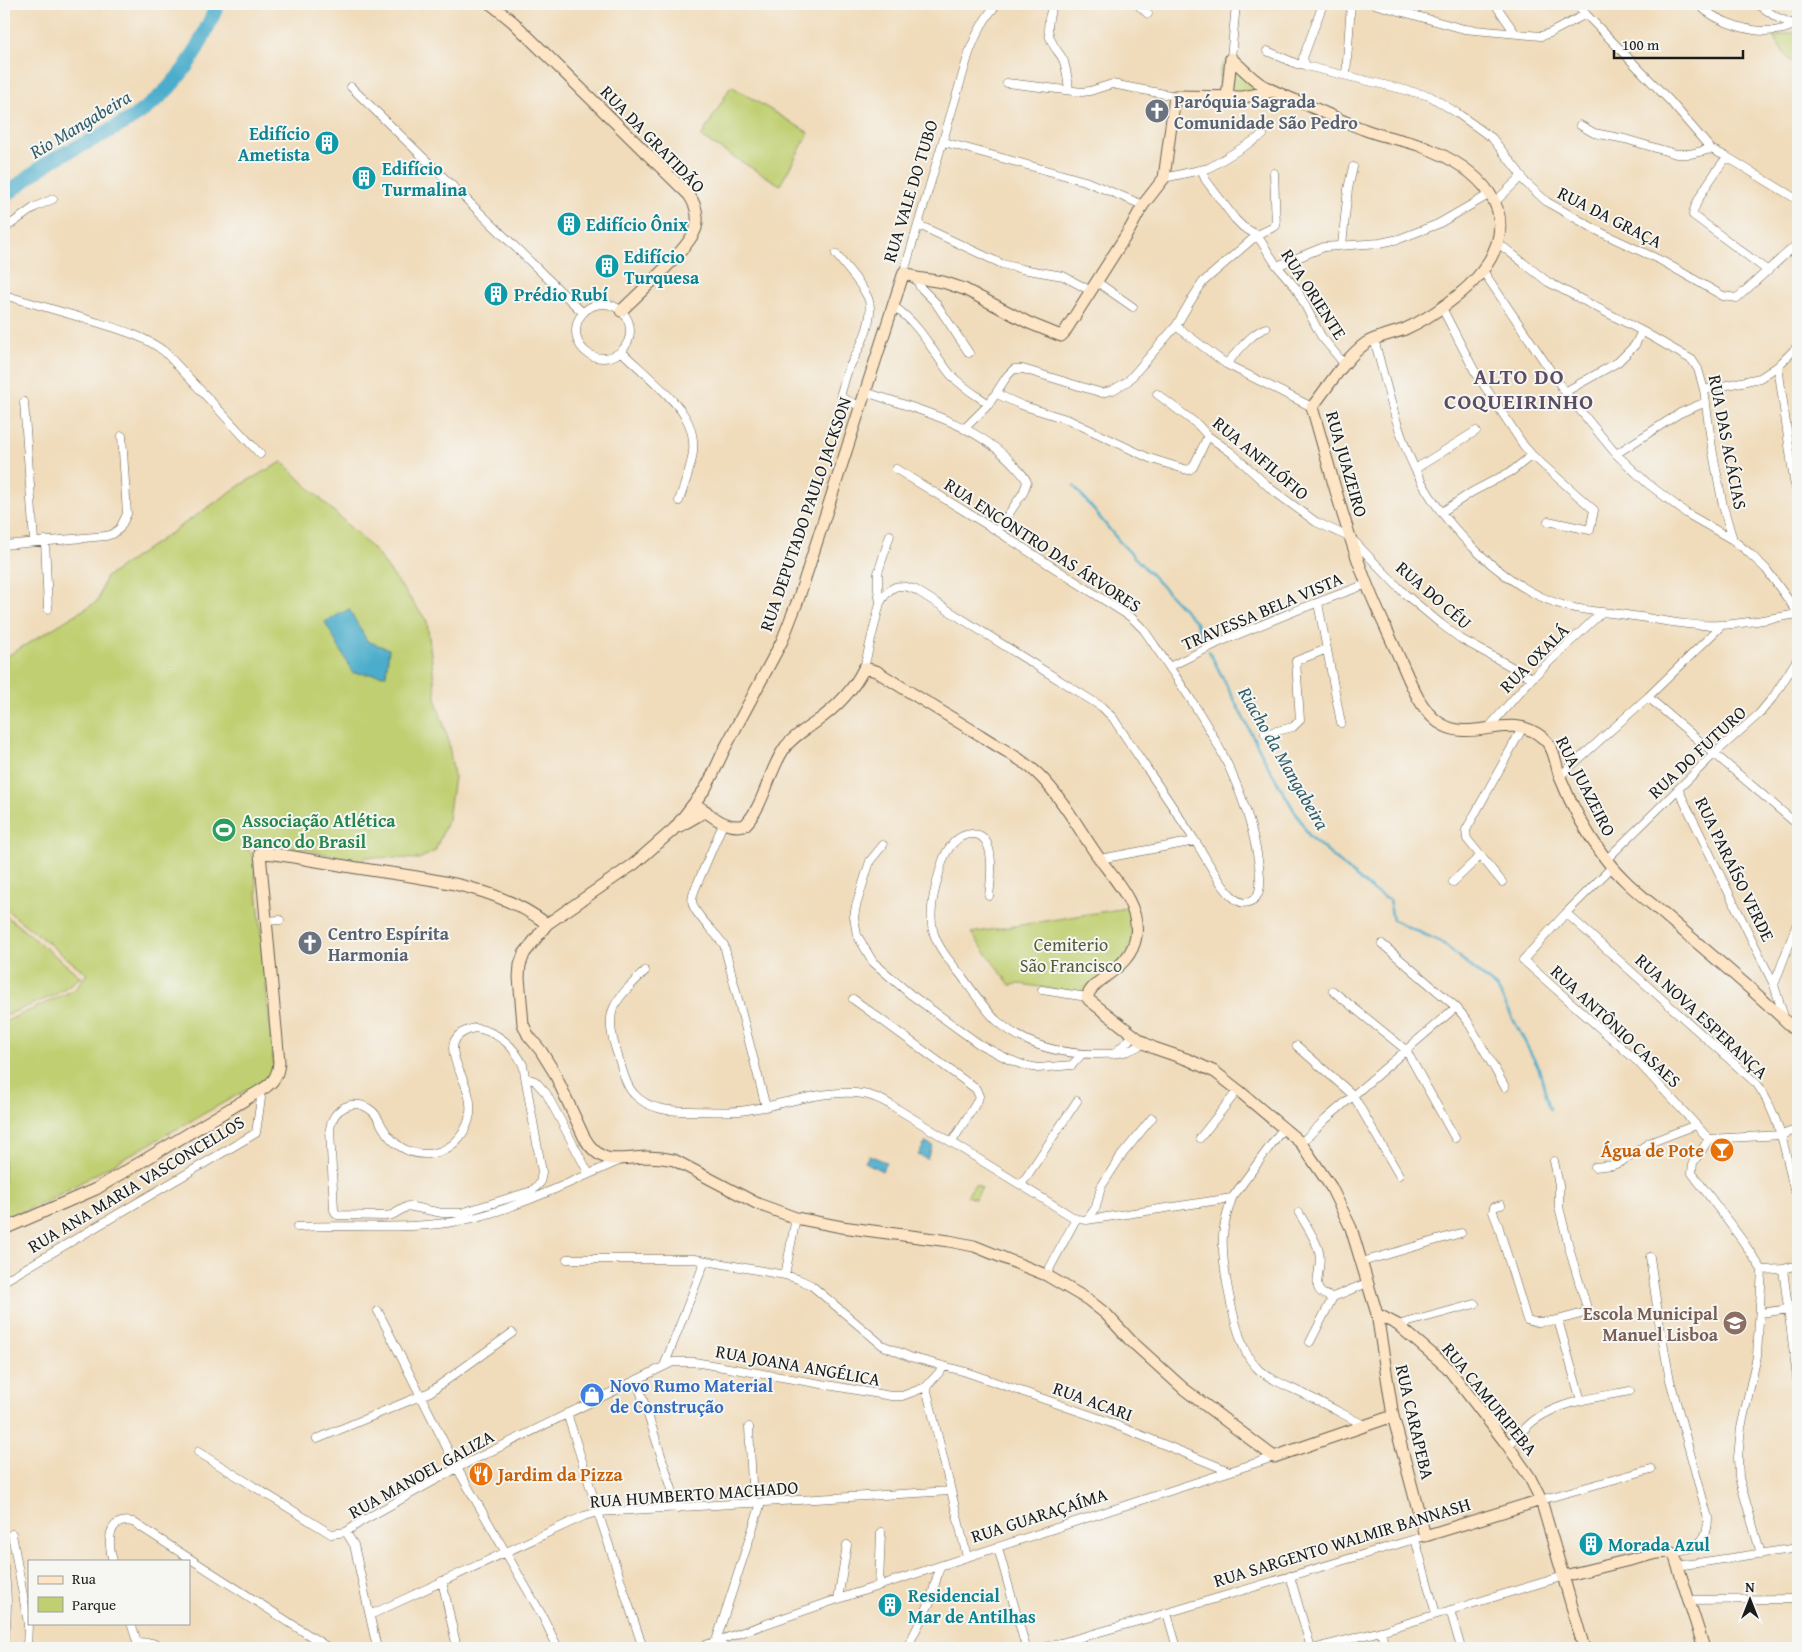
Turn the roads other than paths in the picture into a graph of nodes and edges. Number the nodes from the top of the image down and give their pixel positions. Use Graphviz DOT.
graph roads {
  1 [pos="491,4"];
  2 [pos="501,4"];
  3 [pos="997,4"];
  4 [pos="1137,4"];
  5 [pos="1236,4"];
  6 [pos="1323,4"];
  7 [pos="1351,4"];
  8 [pos="1374,4"];
  9 [pos="1495,4"];
  10 [pos="1576,4"];
  11 [pos="1698,4"];
  12 [pos="1758,4"];
  13 [pos="1052,8"];
  14 [pos="1148,14"];
  15 [pos="1586,14"];
  16 [pos="513,22"];
  17 [pos="1797,24"];
  18 [pos="1515,33"];
  19 [pos="1267,51"];
  20 [pos="1231,58"];
  21 [pos="1304,61"];
  22 [pos="1346,75"];
  23 [pos="1007,83"];
  24 [pos="351,87"];
  25 [pos="1069,90"];
  26 [pos="1274,91"];
  27 [pos="1175,96"];
  28 [pos="1227,97"];
  29 [pos="1580,125"];
  30 [pos="1263,135"];
  31 [pos="944,142"];
  32 [pos="1711,149"];
  33 [pos="1727,157"];
  34 [pos="1354,167"];
  35 [pos="1202,170"];
  36 [pos="1274,173"];
  37 [pos="1522,176"];
  38 [pos="1164,178"];
  39 [pos="1493,198"];
  40 [pos="53,199"];
  41 [pos="1798,200"];
  42 [pos="1143,205"];
  43 [pos="919,225"];
  44 [pos="4,229"];
  45 [pos="1257,235"];
  46 [pos="1498,243"];
  47 [pos="1798,243"];
  48 [pos="1342,245"];
  49 [pos="836,254"];
  50 [pos="1277,266"];
  51 [pos="1483,271"];
  52 [pos="1768,271"];
  53 [pos="904,272"];
  54 [pos="916,278"];
  55 [pos="1094,286"];
  56 [pos="4,295"];
  57 [pos="893,306"];
  58 [pos="1133,307"];
  59 [pos="1442,308"];
  60 [pos="622,311"];
  61 [pos="583,312"];
  62 [pos="1176,326"];
  63 [pos="1266,328"];
  64 [pos="1642,331"];
  65 [pos="1374,339"];
  66 [pos="1798,346"];
  67 [pos="621,351"];
  68 [pos="969,353"];
  69 [pos="1226,364"];
  70 [pos="1345,365"];
  71 [pos="1778,366"];
  72 [pos="1704,390"];
  73 [pos="865,392"];
  74 [pos="1565,392"];
  75 [pos="997,394"];
  76 [pos="1157,394"];
  77 [pos="24,402"];
  78 [pos="1706,402"];
  79 [pos="989,404"];
  80 [pos="860,406"];
  81 [pos="1312,407"];
  82 [pos="964,429"];
  83 [pos="1476,431"];
  84 [pos="122,436"];
  85 [pos="1208,436"];
  86 [pos="260,454"];
  87 [pos="1616,454"];
  88 [pos="1532,455"];
  89 [pos="896,469"];
  90 [pos="1415,469"];
  91 [pos="1798,495"];
  92 [pos="679,501"];
  93 [pos="1442,512"];
  94 [pos="1548,521"];
  95 [pos="1316,522"];
  96 [pos="1309,527"];
  97 [pos="997,531"];
  98 [pos="890,535"];
  99 [pos="1351,538"];
  100 [pos="45,540"];
  101 [pos="1733,540"];
  102 [pos="34,541"];
  103 [pos="4,545"];
  104 [pos="1366,584"];
  105 [pos="880,603"];
  106 [pos="1318,603"];
  107 [pos="48,609"];
  108 [pos="1602,612"];
  109 [pos="1798,613"];
  110 [pos="1722,625"];
  111 [pos="1327,650"];
  112 [pos="1798,658"];
  113 [pos="1169,667"];
  114 [pos="864,668"];
  115 [pos="1532,678"];
  116 [pos="1648,697"];
  117 [pos="1341,723"];
  118 [pos="1523,726"];
  119 [pos="1489,727"];
  120 [pos="1265,734"];
  121 [pos="1714,754"];
  122 [pos="1560,776"];
  123 [pos="1678,789"];
  124 [pos="694,803"];
  125 [pos="706,811"];
  126 [pos="723,824"];
  127 [pos="1798,824"];
  128 [pos="674,829"];
  129 [pos="1195,841"];
  130 [pos="883,845"];
  131 [pos="1480,856"];
  132 [pos="1100,860"];
  133 [pos="1609,863"];
  134 [pos="1453,882"];
  135 [pos="1502,882"];
  136 [pos="989,896"];
  137 [pos="1566,913"];
  138 [pos="280,920"];
  139 [pos="1798,921"];
  140 [pos="266,922"];
  141 [pos="547,924"];
  142 [pos="1382,944"];
  143 [pos="1523,960"];
  144 [pos="645,971"];
  145 [pos="1774,984"];
  146 [pos="1042,990"];
  147 [pos="1333,991"];
  148 [pos="1087,997"];
  149 [pos="853,999"];
  150 [pos="1456,1007"];
  151 [pos="1785,1019"];
  152 [pos="1798,1033"];
  153 [pos="1134,1035"];
  154 [pos="1144,1043"];
  155 [pos="1297,1046"];
  156 [pos="1406,1050"];
  157 [pos="1082,1054"];
  158 [pos="1114,1054"];
  159 [pos="526,1078"];
  160 [pos="1505,1088"];
  161 [pos="1238,1090"];
  162 [pos="259,1095"];
  163 [pos="1353,1095"];
  164 [pos="1077,1100"];
  165 [pos="766,1107"];
  166 [pos="1152,1118"];
  167 [pos="1696,1125"];
  168 [pos="1284,1127"];
  169 [pos="1798,1129"];
  170 [pos="1782,1135"];
  171 [pos="1200,1138"];
  172 [pos="1454,1138"];
  173 [pos="1709,1139"];
  174 [pos="952,1142"];
  175 [pos="1301,1143"];
  176 [pos="621,1160"];
  177 [pos="1554,1161"];
  178 [pos="1595,1167"];
  179 [pos="589,1174"];
  180 [pos="1399,1175"];
  181 [pos="1021,1185"];
  182 [pos="1794,1190"];
  183 [pos="1232,1198"];
  184 [pos="1500,1205"];
  185 [pos="1299,1213"];
  186 [pos="796,1218"];
  187 [pos="1076,1219"];
  188 [pos="1087,1220"];
  189 [pos="297,1227"];
  190 [pos="4,1229"];
  191 [pos="1461,1234"];
  192 [pos="1650,1257"];
  193 [pos="567,1259"];
  194 [pos="705,1261"];
  195 [pos="1362,1262"];
  196 [pos="1798,1265"];
  197 [pos="1782,1269"];
  198 [pos="1762,1270"];
  199 [pos="785,1275"];
  200 [pos="1046,1276"];
  201 [pos="4,1281"];
  202 [pos="1366,1283"];
  203 [pos="1333,1298"];
  204 [pos="1475,1304"];
  205 [pos="1789,1309"];
  206 [pos="378,1311"];
  207 [pos="1760,1313"];
  208 [pos="1377,1314"];
  209 [pos="1558,1320"];
  210 [pos="1398,1325"];
  211 [pos="512,1333"];
  212 [pos="1310,1342"];
  213 [pos="664,1366"];
  214 [pos="944,1367"];
  215 [pos="637,1381"];
  216 [pos="1798,1385"];
  217 [pos="926,1387"];
  218 [pos="1630,1391"];
  219 [pos="420,1396"];
  220 [pos="1581,1401"];
  221 [pos="567,1413"];
  222 [pos="1393,1416"];
  223 [pos="1364,1425"];
  224 [pos="749,1426"];
  225 [pos="317,1439"];
  226 [pos="1508,1446"];
  227 [pos="198,1452"];
  228 [pos="1274,1457"];
  229 [pos="457,1468"];
  230 [pos="1651,1469"];
  231 [pos="1229,1471"];
  232 [pos="951,1491"];
  233 [pos="1541,1500"];
  234 [pos="753,1503"];
  235 [pos="761,1503"];
  236 [pos="678,1508"];
  237 [pos="598,1512"];
  238 [pos="346,1532"];
  239 [pos="881,1532"];
  240 [pos="12,1534"];
  241 [pos="1420,1538"];
  242 [pos="847,1545"];
  243 [pos="998,1548"];
  244 [pos="1798,1548"];
  245 [pos="505,1553"];
  246 [pos="1760,1554"];
  247 [pos="967,1557"];
  248 [pos="113,1560"];
  249 [pos="1676,1560"];
  250 [pos="4,1566"];
  251 [pos="940,1566"];
  252 [pos="1290,1576"];
  253 [pos="1564,1576"];
  254 [pos="442,1581"];
  255 [pos="5,1584"];
  256 [pos="879,1586"];
  257 [pos="838,1598"];
  258 [pos="1798,1599"];
  259 [pos="1689,1600"];
  260 [pos="1450,1610"];
  261 [pos="1167,1613"];
  262 [pos="1436,1614"];
  263 [pos="370,1615"];
  264 [pos="131,1624"];
  265 [pos="1381,1631"];
  266 [pos="4,1643"];
  267 [pos="138,1645"];
  268 [pos="714,1645"];
  269 [pos="27,1648"];
  270 [pos="165,1648"];
  271 [pos="329,1648"];
  272 [pos="377,1648"];
  273 [pos="457,1648"];
  274 [pos="558,1648"];
  275 [pos="643,1648"];
  276 [pos="697,1648"];
  277 [pos="727,1648"];
  278 [pos="907,1648"];
  279 [pos="1026,1648"];
  280 [pos="1043,1648"];
  281 [pos="1176,1648"];
  282 [pos="1311,1648"];
  283 [pos="1316,1648"];
  284 [pos="1385,1648"];
  285 [pos="1461,1648"];
  286 [pos="1584,1648"];
  287 [pos="1704,1648"];
  1 -- 16 [label="main road, RUA DA GRATIDÃO"];
  2 -- 16 [label="main road, RUA DA GRATIDÃO"];
  3 -- 31 [label="street, RUA VALE DO TUBO"];
  4 -- 14 [label="street"];
  5 -- 20 [label="street"];
  6 -- 21 [label="street"];
  7 -- 22 [label="street"];
  8 -- 18 [label="street"];
  9 -- 18 [label="street"];
  10 -- 15 [label="street"];
  11 -- 17 [label="street"];
  12 -- 17 [label="street"];
  13 -- 25 [label="street"];
  15 -- 18 [label="street"];
  15 -- 32 [label="street"];
  16 -- 60 [label="main road, RUA DA GRATIDÃO"];
  19 -- 21 [label="street, RUA DA GRAÇA"];
  20 -- 26 [label="main road"];
  20 -- 28 [label="main road"];
  21 -- 22 [label="street, RUA DA GRAÇA"];
  22 -- 37 [label="street, RUA DA GRAÇA"];
  23 -- 25 [label="street"];
  24 -- 61 [label="street"];
  25 -- 27 [label="street"];
  26 -- 28 [label="main road"];
  26 -- 39 [label="main road"];
  27 -- 28 [label="main road"];
  27 -- 38 [label="main road"];
  29 -- 32 [label="street"];
  30 -- 35 [label="street"];
  31 -- 42 [label="street"];
  31 -- 43 [label="street, RUA VALE DO TUBO"];
  32 -- 33 [label="street"];
  33 -- 41 [label="street"];
  33 -- 52 [label="street"];
  34 -- 48 [label="street"];
  35 -- 38 [label="street"];
  35 -- 45 [label="street, RUA ORIENTE"];
  36 -- 45 [label="street"];
  37 -- 39 [label="street"];
  37 -- 52 [label="street, RUA DA GRAÇA"];
  38 -- 42 [label="main road"];
  39 -- 46 [label="main road"];
  39 -- 48 [label="street"];
  40 -- 44 [label="street"];
  42 -- 55 [label="main road"];
  43 -- 53 [label="street, RUA VALE DO TUBO"];
  43 -- 55 [label="street"];
  45 -- 50 [label="street, RUA ORIENTE"];
  45 -- 62 [label="street"];
  46 -- 51 [label="main road"];
  46 -- 64 [label="street, RUA DAS ACÁCIAS"];
  47 -- 52 [label="street, RUA DA GRAÇA"];
  48 -- 50 [label="street"];
  49 -- 80 [label="street"];
  50 -- 70 [label="street, RUA ORIENTE"];
  51 -- 59 [label="main road"];
  51 -- 74 [label="street"];
  53 -- 54 [label="main road"];
  53 -- 57 [label="main road, RUA VALE DO TUBO"];
  54 -- 55 [label="main road"];
  54 -- 68 [label="street"];
  55 -- 58 [label="street"];
  56 -- 86 [label="street"];
  57 -- 73 [label="main road, RUA VALE DO TUBO"];
  57 -- 79 [label="street"];
  59 -- 65 [label="main road"];
  59 -- 88 [label="street"];
  60 -- 61 [label="street"];
  60 -- 67 [label="street"];
  61 -- 67 [label="street"];
  62 -- 69 [label="street"];
  62 -- 75 [label="street"];
  63 -- 69 [label="street"];
  64 -- 72 [label="street, RUA DAS ACÁCIAS"];
  64 -- 74 [label="street"];
  65 -- 70 [label="main road"];
  65 -- 90 [label="street"];
  66 -- 71 [label="street"];
  67 -- 92 [label="street"];
  69 -- 81 [label="street"];
  70 -- 81 [label="main road"];
  71 -- 72 [label="street"];
  71 -- 91 [label="street"];
  72 -- 78 [label="street, RUA DAS ACÁCIAS"];
  73 -- 80 [label="main road, RUA DEPUTADO PAULO JACKSON"];
  73 -- 82 [label="street"];
  74 -- 87 [label="street"];
  75 -- 79 [label="street"];
  75 -- 85 [label="street"];
  76 -- 85 [label="street, RUA ANFILÓFIO"];
  77 -- 102 [label="street"];
  78 -- 87 [label="street"];
  78 -- 101 [label="street, RUA DAS ACÁCIAS"];
  79 -- 82 [label="street"];
  80 -- 124 [label="main road, RUA DEPUTADO PAULO JACKSON"];
  81 -- 99 [label="main road, RUA JUAZEIRO"];
  82 -- 97 [label="street"];
  83 -- 90 [label="street"];
  84 -- 100 [label="street"];
  85 -- 95 [label="street, RUA ANFILÓFIO"];
  87 -- 101 [label="street"];
  88 -- 93 [label="street"];
  88 -- 94 [label="street"];
  89 -- 97 [label="street, RUA ENCONTRO DAS ÁRVORES"];
  90 -- 93 [label="street"];
  93 -- 108 [label="street"];
  95 -- 96 [label="street"];
  95 -- 99 [label="street, RUA ANFILÓFIO"];
  97 -- 113 [label="street, RUA ENCONTRO DAS ÁRVORES"];
  98 -- 105 [label="street"];
  99 -- 104 [label="main road, RUA JUAZEIRO"];
  99 -- 115 [label="street, RUA DO CÉU"];
  100 -- 102 [label="street"];
  100 -- 107 [label="street"];
  101 -- 109 [label="street"];
  102 -- 103 [label="street"];
  104 -- 106 [label="street, TRAVESSA BELA VISTA"];
  104 -- 119 [label="main road, RUA JUAZEIRO"];
  105 -- 114 [label="street"];
  105 -- 129 [label="street, RUA ENCONTRO DAS ÁRVORES"];
  106 -- 111 [label="street"];
  106 -- 113 [label="street, TRAVESSA BELA VISTA"];
  108 -- 110 [label="street"];
  108 -- 115 [label="street, RUA OXALÁ"];
  109 -- 110 [label="street"];
  110 -- 116 [label="street"];
  111 -- 117 [label="street"];
  111 -- 120 [label="street"];
  112 -- 121 [label="street, RUA DO FUTURO"];
  113 -- 129 [label="street, RUA ENCONTRO DAS ÁRVORES"];
  114 -- 126 [label="main road"];
  114 -- 132 [label="main road"];
  115 -- 119 [label="street, RUA OXALÁ"];
  116 -- 121 [label="street"];
  116 -- 122 [label="street"];
  118 -- 119 [label="main road, RUA JUAZEIRO"];
  118 -- 122 [label="main road, RUA JUAZEIRO"];
  118 -- 131 [label="street"];
  121 -- 123 [label="street, RUA DO FUTURO"];
  121 -- 127 [label="street"];
  122 -- 133 [label="main road, RUA JUAZEIRO"];
  123 -- 133 [label="street, RUA DO FUTURO"];
  123 -- 145 [label="street, RUA PARAÍSO VERDE"];
  124 -- 125 [label="main road"];
  124 -- 128 [label="main road, RUA DEPUTADO PAULO JACKSON"];
  125 -- 126 [label="main road"];
  125 -- 128 [label="main road, RUA DEPUTADO PAULO JACKSON"];
  126 -- 165 [label="street"];
  128 -- 141 [label="main road, RUA DEPUTADO PAULO JACKSON"];
  129 -- 132 [label="street"];
  130 -- 157 [label="street"];
  131 -- 134 [label="street"];
  131 -- 135 [label="street"];
  132 -- 148 [label="main road"];
  133 -- 137 [label="street, RUA DO FUTURO"];
  133 -- 151 [label="main road, RUA JUAZEIRO"];
  136 -- 157 [label="street"];
  137 -- 143 [label="street, RUA DO FUTURO"];
  137 -- 170 [label="street, RUA NOVA ESPERANÇA"];
  138 -- 140 [label="street"];
  139 -- 145 [label="street"];
  140 -- 141 [label="main road"];
  140 -- 162 [label="main road"];
  141 -- 176 [label="main road, RUA DEPUTADO PAULO JACKSON"];
  142 -- 150 [label="street"];
  143 -- 167 [label="street, RUA ANTÔNIO CASAES"];
  144 -- 165 [label="street"];
  145 -- 151 [label="street, RUA PARAÍSO VERDE"];
  146 -- 148 [label="street"];
  147 -- 156 [label="street"];
  148 -- 153 [label="main road"];
  149 -- 174 [label="street"];
  150 -- 156 [label="street"];
  150 -- 160 [label="street"];
  151 -- 152 [label="main road, RUA JUAZEIRO"];
  153 -- 154 [label="main road"];
  153 -- 158 [label="street"];
  154 -- 158 [label="street"];
  154 -- 161 [label="main road"];
  155 -- 163 [label="street"];
  156 -- 163 [label="street"];
  156 -- 172 [label="street"];
  157 -- 158 [label="street"];
  159 -- 159 [label="street"];
  159 -- 179 [label="street"];
  161 -- 168 [label="main road"];
  161 -- 171 [label="street"];
  162 -- 190 [label="main road"];
  162 -- 201 [label="street, RUA ANA MARIA VASCONCELLOS"];
  163 -- 175 [label="street"];
  163 -- 180 [label="street"];
  164 -- 181 [label="street"];
  165 -- 174 [label="street"];
  166 -- 188 [label="street"];
  167 -- 173 [label="street, RUA ANTÔNIO CASAES"];
  167 -- 178 [label="street"];
  168 -- 175 [label="main road"];
  168 -- 183 [label="street"];
  169 -- 170 [label="street"];
  170 -- 173 [label="street"];
  170 -- 182 [label="street, RUA NOVA ESPERANÇA"];
  173 -- 198 [label="street"];
  174 -- 181 [label="street"];
  175 -- 195 [label="main road"];
  176 -- 179 [label="street"];
  176 -- 186 [label="main road"];
  177 -- 209 [label="street"];
  179 -- 189 [label="street"];
  181 -- 187 [label="street"];
  183 -- 188 [label="street"];
  183 -- 223 [label="street"];
  184 -- 209 [label="street"];
  185 -- 203 [label="street"];
  186 -- 199 [label="street"];
  186 -- 200 [label="main road"];
  187 -- 188 [label="street"];
  187 -- 200 [label="street"];
  191 -- 195 [label="street"];
  192 -- 249 [label="street"];
  193 -- 194 [label="street, RUA ACARI"];
  194 -- 199 [label="street, RUA ACARI"];
  194 -- 213 [label="street"];
  195 -- 202 [label="main road"];
  196 -- 197 [label="street"];
  197 -- 198 [label="street"];
  197 -- 205 [label="street"];
  198 -- 207 [label="street"];
  199 -- 214 [label="street, RUA ACARI"];
  200 -- 228 [label="main road"];
  202 -- 203 [label="street"];
  202 -- 208 [label="main road"];
  203 -- 212 [label="street"];
  204 -- 210 [label="street"];
  205 -- 207 [label="street"];
  205 -- 216 [label="street"];
  206 -- 219 [label="street"];
  207 -- 246 [label="street"];
  208 -- 210 [label="main road, RUA CAMURIPEBA"];
  208 -- 222 [label="main road, RUA CARAPEBA"];
  209 -- 220 [label="street"];
  210 -- 226 [label="main road, RUA CAMURIPEBA"];
  211 -- 219 [label="street"];
  213 -- 215 [label="street, RUA MANOEL GALIZA"];
  213 -- 217 [label="street, RUA JOANA ANGÉLICA"];
  214 -- 217 [label="street"];
  214 -- 231 [label="street, RUA ACARI"];
  215 -- 221 [label="street, RUA MANOEL GALIZA"];
  215 -- 236 [label="street"];
  217 -- 232 [label="street"];
  218 -- 220 [label="street"];
  219 -- 225 [label="street"];
  219 -- 229 [label="street"];
  220 -- 226 [label="street"];
  221 -- 229 [label="street, RUA MANOEL GALIZA"];
  221 -- 237 [label="street"];
  222 -- 223 [label="main road, RUA GUARAÇAÍMA"];
  222 -- 241 [label="main road, RUA CARAPEBA"];
  223 -- 228 [label="main road, RUA GUARAÇAÍMA"];
  224 -- 234 [label="street"];
  226 -- 233 [label="main road, RUA CAMURIPEBA"];
  227 -- 238 [label="street, RUA MANOEL GALIZA"];
  228 -- 231 [label="street, RUA GUARAÇAÍMA"];
  229 -- 238 [label="street, RUA MANOEL GALIZA"];
  229 -- 245 [label="street"];
  230 -- 233 [label="street, RUA SARGENTO WALMIR BANNASH"];
  231 -- 243 [label="street, RUA GUARAÇAÍMA"];
  232 -- 235 [label="street, RUA HUMBERTO MACHADO"];
  232 -- 247 [label="street"];
  233 -- 241 [label="main road, RUA SARGENTO WALMIR BANNASH"];
  233 -- 253 [label="main road, RUA CAMURIPEBA"];
  234 -- 235 [label="street, RUA HUMBERTO MACHADO"];
  234 -- 236 [label="street, RUA HUMBERTO MACHADO"];
  235 -- 268 [label="street"];
  236 -- 237 [label="street, RUA HUMBERTO MACHADO"];
  237 -- 245 [label="street, RUA HUMBERTO MACHADO"];
  237 -- 275 [label="street"];
  238 -- 263 [label="street"];
  239 -- 256 [label="street"];
  240 -- 269 [label="street"];
  241 -- 252 [label="street, RUA SARGENTO WALMIR BANNASH"];
  241 -- 262 [label="street, RUA CARAPEBA"];
  242 -- 257 [label="street"];
  243 -- 247 [label="street, RUA GUARAÇAÍMA"];
  243 -- 279 [label="street"];
  244 -- 246 [label="street"];
  245 -- 254 [label="street, RUA HUMBERTO MACHADO"];
  245 -- 274 [label="street"];
  246 -- 249 [label="street"];
  247 -- 251 [label="street, RUA GUARAÇAÍMA"];
  248 -- 271 [label="street"];
  249 -- 253 [label="main road"];
  249 -- 259 [label="main road"];
  250 -- 255 [label="street"];
  251 -- 256 [label="street, RUA GUARAÇAÍMA"];
  251 -- 278 [label="street"];
  252 -- 261 [label="street, RUA SARGENTO WALMIR BANNASH"];
  252 -- 282 [label="street"];
  253 -- 260 [label="street"];
  253 -- 286 [label="main road, RUA CAMURIPEBA"];
  254 -- 263 [label="street, RUA HUMBERTO MACHADO"];
  254 -- 273 [label="street"];
  255 -- 266 [label="street"];
  256 -- 257 [label="street, RUA GUARAÇAÍMA"];
  257 -- 268 [label="street, RUA GUARAÇAÍMA"];
  258 -- 259 [label="street"];
  259 -- 287 [label="main road"];
  260 -- 262 [label="street"];
  260 -- 285 [label="street"];
  261 -- 280 [label="street, RUA SARGENTO WALMIR BANNASH"];
  261 -- 281 [label="street"];
  262 -- 265 [label="street"];
  263 -- 272 [label="street"];
  264 -- 267 [label="street"];
  265 -- 283 [label="street"];
  265 -- 284 [label="street"];
  267 -- 270 [label="street"];
  268 -- 276 [label="street, RUA GUARAÇAÍMA"];
  268 -- 277 [label="street"];
}
